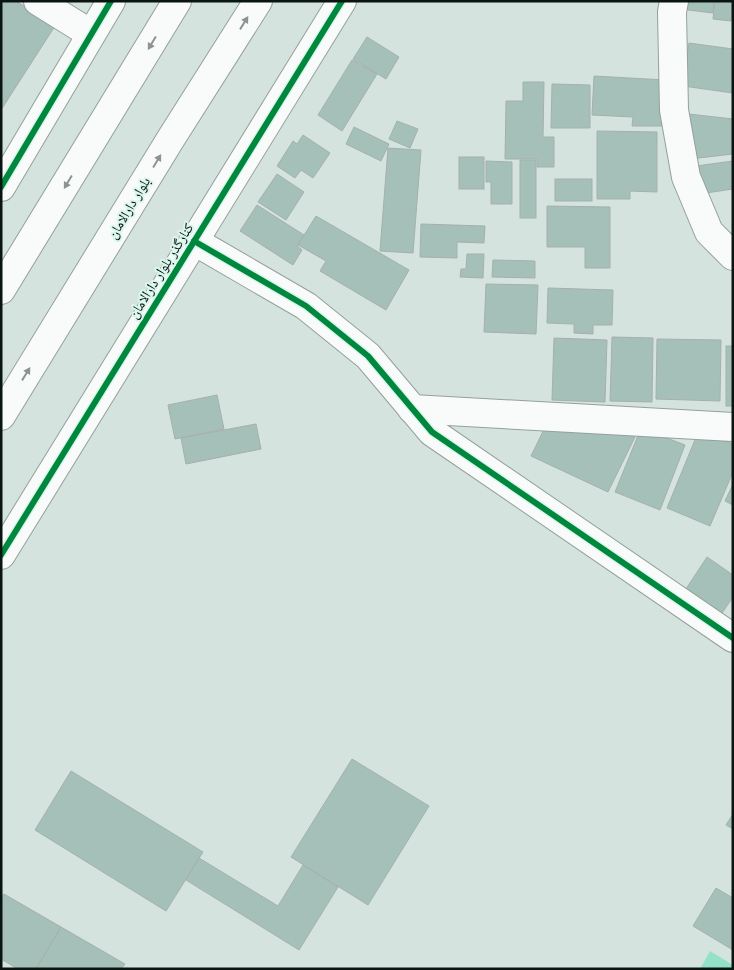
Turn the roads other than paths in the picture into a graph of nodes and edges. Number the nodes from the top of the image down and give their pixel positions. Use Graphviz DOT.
graph roads {
  1 [pos="38,1"];
  2 [pos="111,1"];
  3 [pos="177,1"];
  4 [pos="258,1"];
  5 [pos="342,1"];
  6 [pos="674,1"];
  7 [pos="91,34"];
  8 [pos="1,187"];
  9 [pos="194,241"];
  10 [pos="733,256"];
  11 [pos="1,290"];
  12 [pos="412,409"];
  13 [pos="1,416"];
  14 [pos="733,426"];
  15 [pos="1,555"];
  16 [pos="733,638"];
  1 -- 7 [label="street"];
  2 -- 7 [label="street"];
  3 -- 11 [label="street, one-way"];
  13 -- 4 [label="street, بلوار دارالامان, one-way"];
  5 -- 9 [label="street, کنارگذر بلوار دارالامان"];
  6 -- 10 [label="street"];
  7 -- 8 [label="street"];
  9 -- 12 [label="street"];
  9 -- 15 [label="street, کنارگذر بلوار دارالامان"];
  12 -- 14 [label="street"];
  12 -- 16 [label="street"];
}
